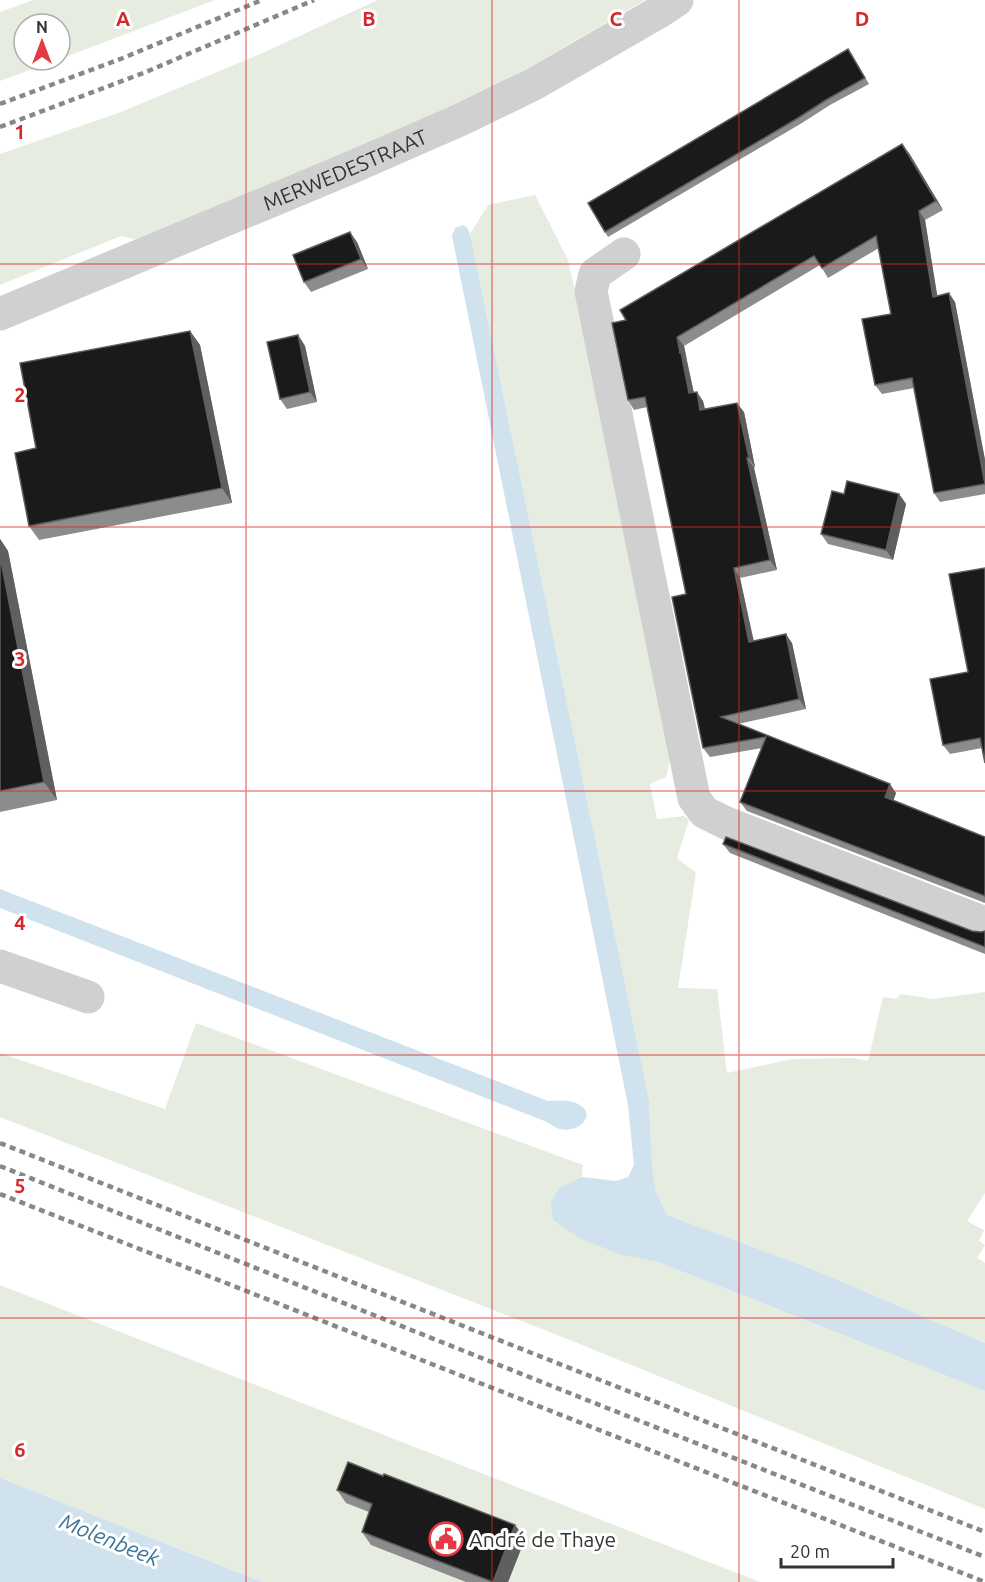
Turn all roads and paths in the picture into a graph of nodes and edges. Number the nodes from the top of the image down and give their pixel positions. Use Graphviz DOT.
graph roads {
  1 [pos="677,0"];
  2 [pos="624,254"];
  3 [pos="0,314"];
  4 [pos="985,924"];
  5 [pos="0,966"];
  6 [pos="88,997"];
  1 -- 3 [label="street, MERWEDESTRAAT"];
  2 -- 4 [label="street"];
  5 -- 6 [label="street"];
}
